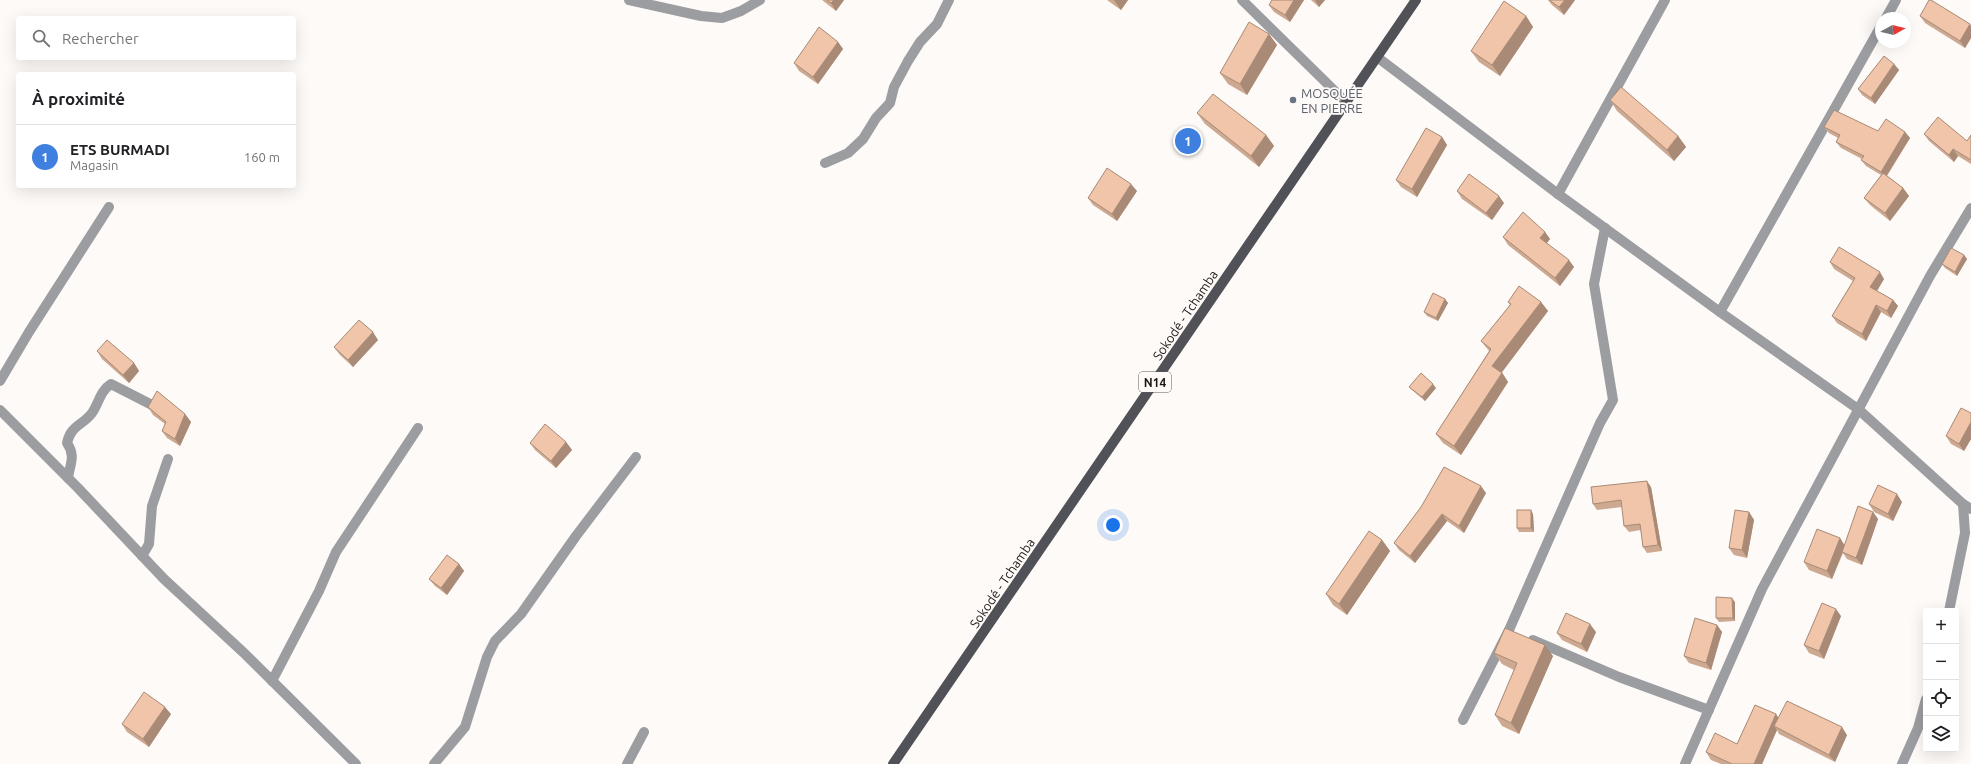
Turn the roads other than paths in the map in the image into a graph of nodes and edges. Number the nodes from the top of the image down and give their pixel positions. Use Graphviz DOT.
graph roads {
  1 [pos="629,0"];
  2 [pos="760,0"];
  3 [pos="949,0"];
  4 [pos="1242,0"];
  5 [pos="1416,0"];
  6 [pos="1665,0"];
  7 [pos="1896,0"];
  8 [pos="1889,12"];
  9 [pos="1875,37"];
  10 [pos="1377,57"];
  11 [pos="1346,102"];
  12 [pos="825,163"];
  13 [pos="1558,194"];
  14 [pos="109,207"];
  15 [pos="1971,208"];
  16 [pos="1605,228"];
  17 [pos="1720,312"];
  18 [pos="0,381"];
  19 [pos="152,405"];
  20 [pos="1858,409"];
  21 [pos="0,410"];
  22 [pos="418,428"];
  23 [pos="636,456"];
  24 [pos="168,459"];
  25 [pos="68,478"];
  26 [pos="1968,505"];
  27 [pos="142,556"];
  28 [pos="1950,608"];
  29 [pos="1517,633"];
  30 [pos="272,681"];
  31 [pos="1709,710"];
  32 [pos="1923,710"];
  33 [pos="1463,720"];
  34 [pos="644,732"];
  35 [pos="356,764"];
  36 [pos="434,764"];
  37 [pos="627,764"];
  38 [pos="894,764"];
  39 [pos="1685,764"];
  40 [pos="1902,764"];
  1 -- 2 [label="street"];
  3 -- 12 [label="street"];
  4 -- 11 [label="street"];
  5 -- 10 [label="main road, Sokodé - Tchamba / N14"];
  6 -- 13 [label="street"];
  7 -- 8 [label="street"];
  9 -- 17 [label="street"];
  10 -- 11 [label="main road, Sokodé - Tchamba / N14"];
  10 -- 13 [label="street"];
  11 -- 38 [label="main road, Sokodé - Tchamba / N14"];
  13 -- 16 [label="street"];
  14 -- 18 [label="street"];
  15 -- 20 [label="street"];
  16 -- 17 [label="street"];
  16 -- 29 [label="street"];
  17 -- 20 [label="street"];
  19 -- 25 [label="street"];
  20 -- 26 [label="street"];
  20 -- 31 [label="street"];
  21 -- 25 [label="street"];
  22 -- 30 [label="street"];
  23 -- 36 [label="street"];
  24 -- 27 [label="street"];
  25 -- 27 [label="street"];
  26 -- 28 [label="street"];
  27 -- 30 [label="street"];
  29 -- 31 [label="street"];
  29 -- 33 [label="street"];
  30 -- 35 [label="street"];
  31 -- 39 [label="street"];
  32 -- 40 [label="street"];
  34 -- 37 [label="street"];
}
